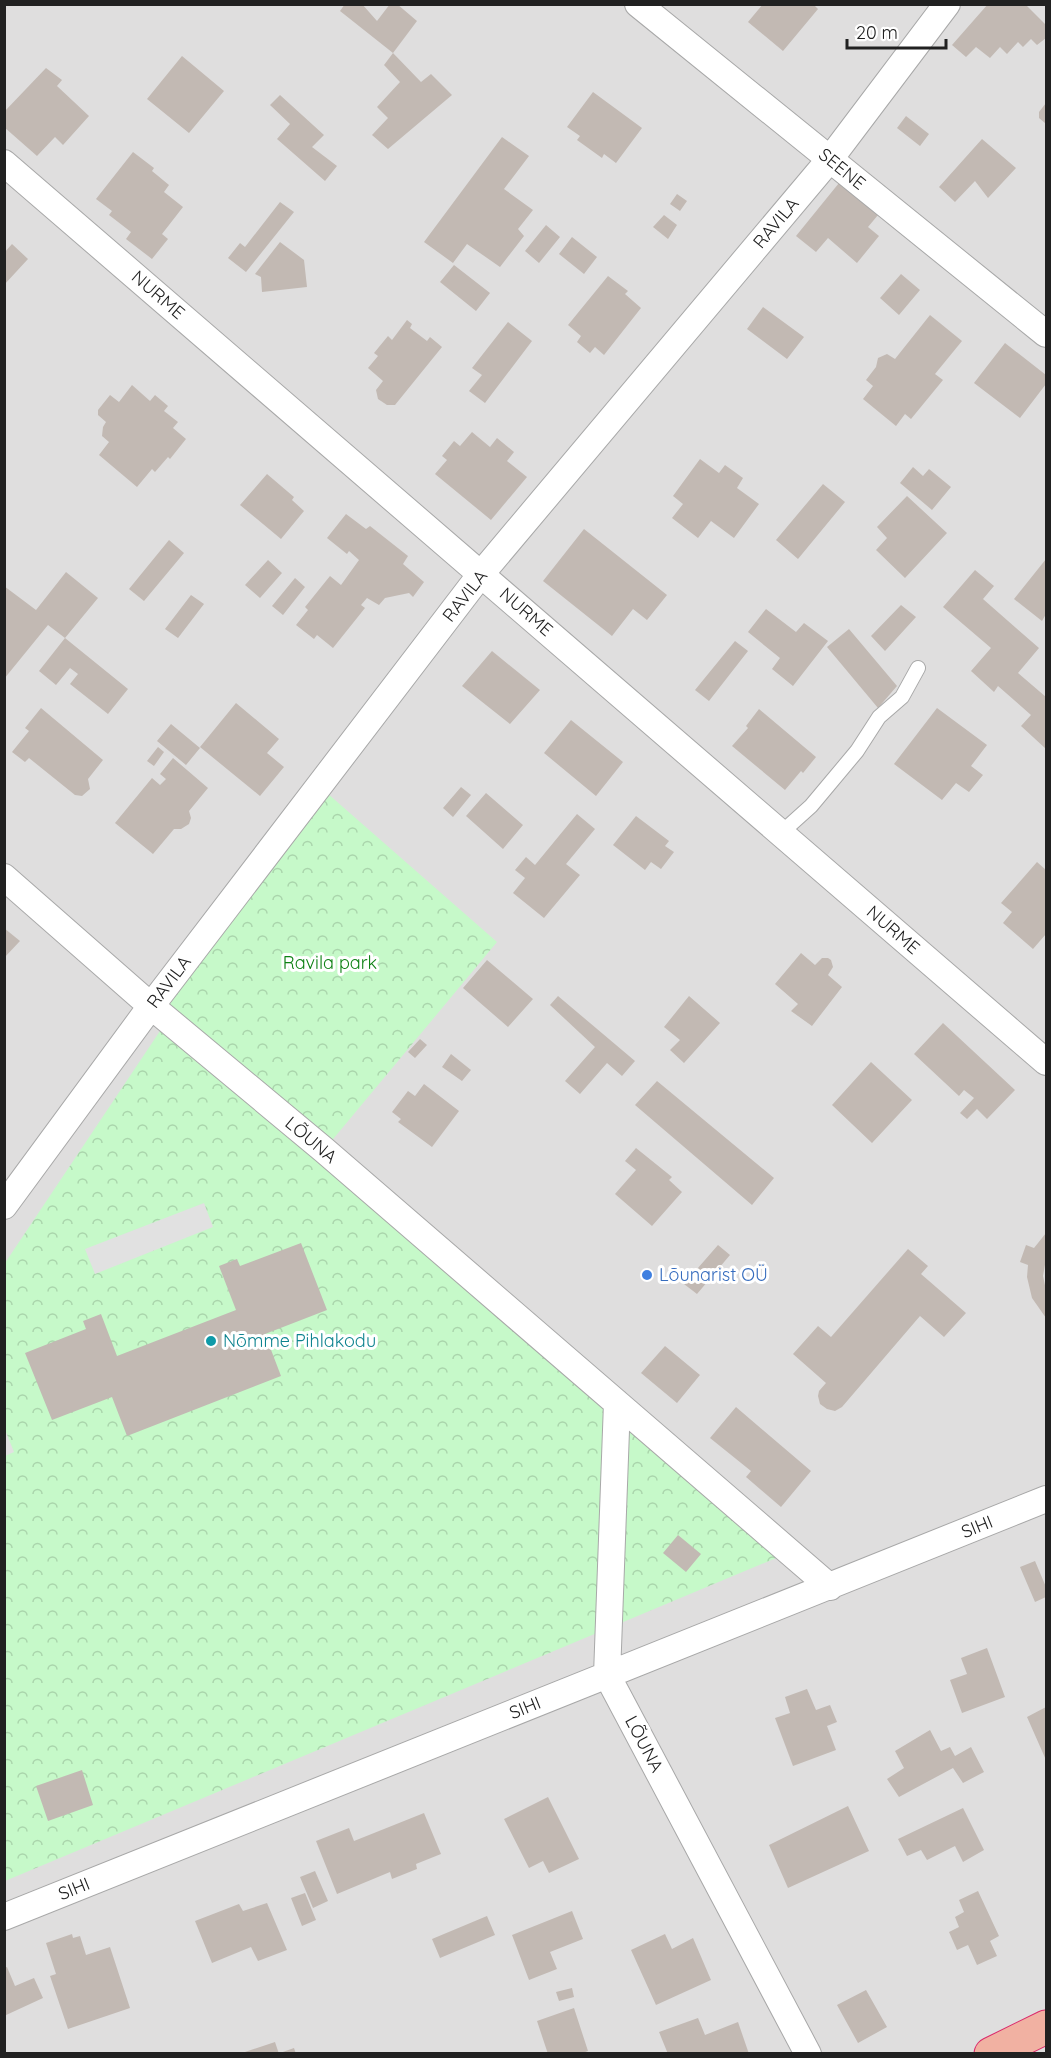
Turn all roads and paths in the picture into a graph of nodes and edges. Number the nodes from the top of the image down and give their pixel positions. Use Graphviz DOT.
graph roads {
  1 [pos="638,4"];
  2 [pos="947,4"];
  3 [pos="830,159"];
  4 [pos="4,163"];
  5 [pos="1047,334"];
  6 [pos="481,574"];
  7 [pos="918,668"];
  8 [pos="781,833"];
  9 [pos="4,877"];
  10 [pos="151,1006"];
  11 [pos="1047,1062"];
  12 [pos="4,1206"];
  13 [pos="617,1403"];
  14 [pos="1047,1499"];
  15 [pos="830,1587"];
  16 [pos="607,1675"];
  17 [pos="4,1917"];
  18 [pos="1047,2027"];
  19 [pos="808,2054"];
  20 [pos="991,2054"];
  1 -- 3 [label="street, SEENE"];
  2 -- 3 [label="street, RAVILA"];
  3 -- 5 [label="street, SEENE"];
  3 -- 6 [label="street, RAVILA"];
  4 -- 6 [label="street, NURME"];
  6 -- 8 [label="street, NURME"];
  6 -- 10 [label="street, RAVILA"];
  7 -- 8 [label="lane"];
  8 -- 11 [label="street, NURME"];
  9 -- 10 [label="street, LÕUNA"];
  10 -- 12 [label="street, RAVILA"];
  10 -- 13 [label="street, LÕUNA"];
  13 -- 15 [label="street, LÕUNA"];
  13 -- 16 [label="street"];
  14 -- 15 [label="street, SIHI"];
  15 -- 16 [label="street, SIHI"];
  16 -- 17 [label="street, SIHI"];
  16 -- 19 [label="street, LÕUNA"];
  18 -- 20 [label="highway"];
}
